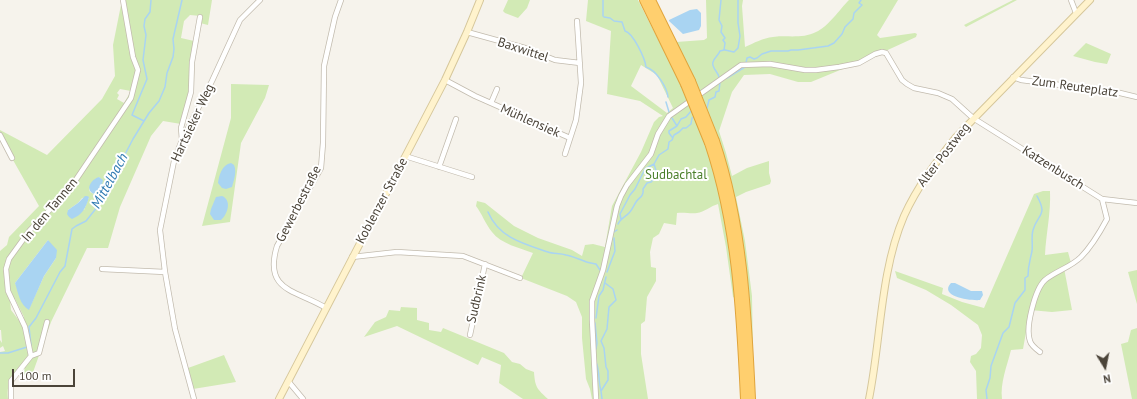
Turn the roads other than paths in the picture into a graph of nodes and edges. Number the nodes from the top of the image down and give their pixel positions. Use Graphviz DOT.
graph roads {
  1 [pos="123,0"];
  2 [pos="260,0"];
  3 [pos="341,0"];
  4 [pos="480,0"];
  5 [pos="644,0"];
  6 [pos="651,0"];
  7 [pos="1071,0"];
  8 [pos="1090,0"];
  9 [pos="1076,13"];
  10 [pos="200,17"];
  11 [pos="577,21"];
  12 [pos="467,32"];
  13 [pos="580,63"];
  14 [pos="1013,77"];
  15 [pos="445,80"];
  16 [pos="688,83"];
  17 [pos="497,89"];
  18 [pos="1137,97"];
  19 [pos="491,103"];
  20 [pos="973,118"];
  21 [pos="456,119"];
  22 [pos="0,135"];
  23 [pos="570,138"];
  24 [pos="182,140"];
  25 [pos="712,142"];
  26 [pos="565,154"];
  27 [pos="405,156"];
  28 [pos="12,158"];
  29 [pos="439,167"];
  30 [pos="472,177"];
  31 [pos="1102,199"];
  32 [pos="1137,203"];
  33 [pos="352,257"];
  34 [pos="485,264"];
  35 [pos="102,269"];
  36 [pos="165,272"];
  37 [pos="520,278"];
  38 [pos="326,308"];
  39 [pos="48,322"];
  40 [pos="470,334"];
  41 [pos="1040,352"];
  42 [pos="31,356"];
  43 [pos="288,381"];
  44 [pos="11,399"];
  45 [pos="194,399"];
  46 [pos="279,399"];
  47 [pos="303,399"];
  48 [pos="596,399"];
  49 [pos="745,399"];
  50 [pos="751,399"];
  51 [pos="869,399"];
  1 -- 42 [label="street, In den Tannen"];
  2 -- 24 [label="street, Hartsieker Weg"];
  3 -- 38 [label="street, Gewerbestraße"];
  4 -- 12 [label="street, Koblenzer Straße"];
  5 -- 16 [label="highway"];
  6 -- 16 [label="highway"];
  7 -- 9 [label="street"];
  8 -- 9 [label="street, Alter Postweg"];
  9 -- 14 [label="street, Alter Postweg"];
  10 -- 24 [label="street"];
  11 -- 13 [label="street, Mühlensiek"];
  12 -- 13 [label="street, Baxwittel"];
  12 -- 15 [label="street, Koblenzer Straße"];
  13 -- 23 [label="street, Mühlensiek"];
  14 -- 18 [label="street, Zum Reuteplatz"];
  14 -- 20 [label="street, Alter Postweg"];
  15 -- 19 [label="street, Mühlensiek"];
  15 -- 27 [label="street, Koblenzer Straße"];
  16 -- 25 [label="highway, bridge"];
  17 -- 19 [label="street, Mühlensiek"];
  19 -- 23 [label="street, Mühlensiek"];
  20 -- 31 [label="street, Katzenbusch"];
  20 -- 48 [label="street, Katzenbusch"];
  20 -- 51 [label="street, Alter Postweg"];
  21 -- 29 [label="street"];
  22 -- 28 [label="street"];
  23 -- 26 [label="street, Mühlensiek"];
  24 -- 36 [label="street, Hartsieker Weg"];
  25 -- 49 [label="highway"];
  25 -- 50 [label="highway"];
  27 -- 29 [label="street"];
  27 -- 33 [label="street, Koblenzer Straße"];
  29 -- 30 [label="street"];
  31 -- 32 [label="street, Katzenbusch"];
  31 -- 41 [label="street"];
  33 -- 34 [label="street"];
  33 -- 38 [label="street, Koblenzer Straße"];
  34 -- 37 [label="street"];
  34 -- 40 [label="street, Sudbrink"];
  35 -- 36 [label="street"];
  36 -- 45 [label="street, Hartsieker Weg"];
  38 -- 43 [label="street, Koblenzer Straße"];
  39 -- 42 [label="street"];
  42 -- 44 [label="street"];
  43 -- 46 [label="street, Koblenzer Straße"];
  43 -- 47 [label="street"];
}
